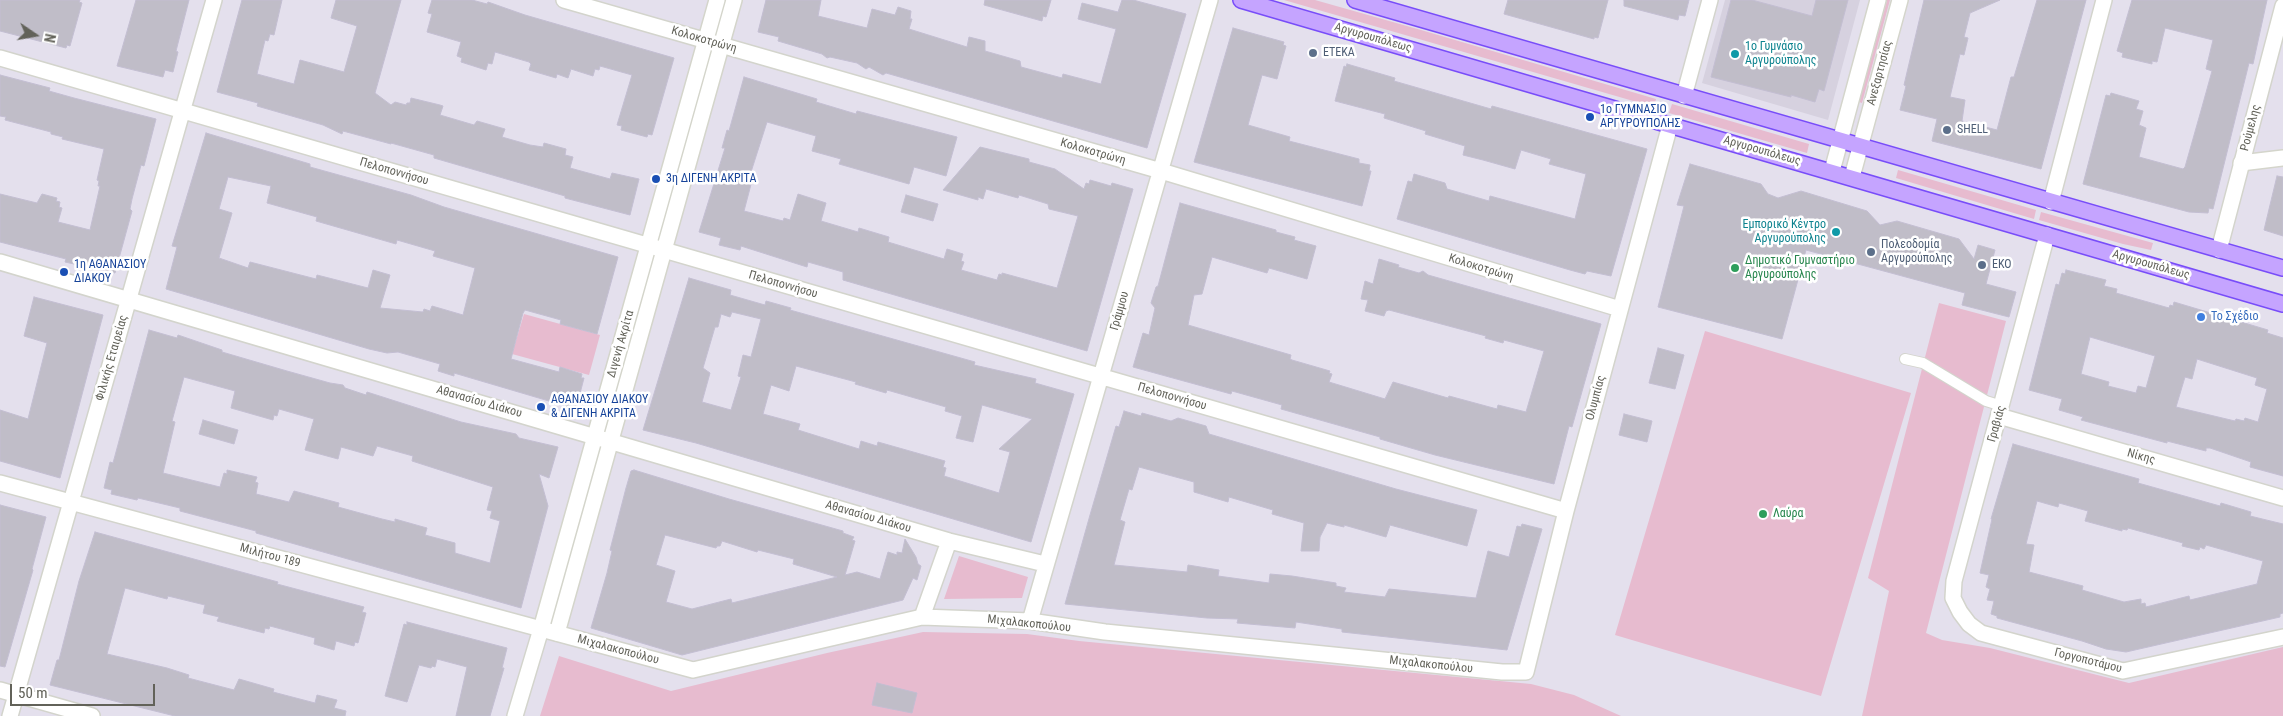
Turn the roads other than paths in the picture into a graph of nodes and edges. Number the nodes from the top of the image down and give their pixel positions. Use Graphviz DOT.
graph roads {
  1 [pos="214,0"];
  2 [pos="564,0"];
  3 [pos="717,0"];
  4 [pos="734,0"];
  5 [pos="1210,0"];
  6 [pos="1241,0"];
  7 [pos="1355,0"];
  8 [pos="1710,0"];
  9 [pos="1878,0"];
  10 [pos="1900,0"];
  11 [pos="2104,0"];
  12 [pos="2283,6"];
  13 [pos="706,41"];
  14 [pos="722,45"];
  15 [pos="0,58"];
  16 [pos="1684,96"];
  17 [pos="182,111"];
  18 [pos="1670,124"];
  19 [pos="1840,141"];
  20 [pos="1860,147"];
  21 [pos="2283,158"];
  22 [pos="2242,163"];
  23 [pos="1160,171"];
  24 [pos="1832,171"];
  25 [pos="1852,177"];
  26 [pos="2051,202"];
  27 [pos="2047,234"];
  28 [pos="648,246"];
  29 [pos="2219,250"];
  30 [pos="665,251"];
  31 [pos="0,262"];
  32 [pos="2283,268"];
  33 [pos="129,299"];
  34 [pos="2283,304"];
  35 [pos="1620,309"];
  36 [pos="1905,359"];
  37 [pos="1101,377"];
  38 [pos="2000,411"];
  39 [pos="595,436"];
  40 [pos="611,441"];
  41 [pos="0,483"];
  42 [pos="2283,498"];
  43 [pos="71,502"];
  44 [pos="1566,511"];
  45 [pos="949,540"];
  46 [pos="1045,564"];
  47 [pos="1960,612"];
  48 [pos="922,617"];
  49 [pos="1030,621"];
  50 [pos="541,629"];
  51 [pos="557,633"];
  52 [pos="2283,637"];
  53 [pos="1526,672"];
  54 [pos="0,690"];
  55 [pos="16,695"];
  56 [pos="10,716"];
  57 [pos="92,716"];
  58 [pos="515,716"];
  1 -- 17 [label="street, Φιλικής Εταιρείας"];
  2 -- 13 [label="street, Κολοκοτρώνη"];
  3 -- 13 [label="street, Διγενή Ακρίτα"];
  4 -- 14 [label="street, Διγενή Ακρίτα"];
  5 -- 23 [label="street, Γράμμου"];
  6 -- 18 [label="main road, Αργυρουπόλεως"];
  7 -- 16 [label="main road"];
  8 -- 16 [label="street"];
  9 -- 19 [label="street, Ανεξαρτησίας"];
  10 -- 20 [label="street, Ανεξαρτησίας"];
  11 -- 26 [label="street"];
  12 -- 22 [label="street, Ρούμελης"];
  13 -- 14 [label="street, Κολοκοτρώνη"];
  13 -- 28 [label="street, Διγενή Ακρίτα"];
  14 -- 23 [label="street, Κολοκοτρώνη"];
  14 -- 30 [label="street, Διγενή Ακρίτα"];
  15 -- 17 [label="street, Πελοποννήσου"];
  16 -- 19 [label="main road"];
  17 -- 28 [label="street, Πελοποννήσου"];
  17 -- 33 [label="street, Φιλικής Εταιρείας"];
  18 -- 24 [label="main road, Αργυρουπόλεως"];
  18 -- 35 [label="street, Ολυμπίας"];
  19 -- 20 [label="main road"];
  19 -- 24 [label="street, Ανεξαρτησίας"];
  20 -- 25 [label="street, Ανεξαρτησίας"];
  20 -- 26 [label="main road"];
  21 -- 22 [label="street"];
  22 -- 29 [label="street, Ρούμελης"];
  23 -- 35 [label="street, Κολοκοτρώνη"];
  23 -- 37 [label="street, Γράμμου"];
  24 -- 25 [label="main road, Αργυρουπόλεως"];
  25 -- 27 [label="main road, Αργυρουπόλεως"];
  26 -- 29 [label="main road"];
  27 -- 34 [label="main road, Αργυρουπόλεως"];
  27 -- 38 [label="street, Γραβιάς"];
  28 -- 30 [label="street, Πελοποννήσου"];
  28 -- 39 [label="street, Διγενή Ακρίτα"];
  29 -- 32 [label="main road"];
  30 -- 37 [label="street, Πελοποννήσου"];
  30 -- 40 [label="street, Διγενή Ακρίτα"];
  31 -- 33 [label="street, Αθανασίου Διάκου"];
  33 -- 39 [label="street, Αθανασίου Διάκου"];
  33 -- 43 [label="street, Φιλικής Εταιρείας"];
  35 -- 44 [label="street, Ολυμπίας"];
  36 -- 38 [label="lane"];
  37 -- 44 [label="street, Πελοποννήσου"];
  37 -- 46 [label="street, Γράμμου"];
  38 -- 42 [label="street, Νίκης"];
  38 -- 47 [label="street, Γραβιάς"];
  39 -- 40 [label="street, Αθανασίου Διάκου"];
  39 -- 50 [label="street, Διγενή Ακρίτα"];
  40 -- 45 [label="street, Αθανασίου Διάκου"];
  40 -- 51 [label="street, Διγενή Ακρίτα"];
  41 -- 43 [label="street, Μιλήτου 189"];
  43 -- 50 [label="street, Μιλήτου 189"];
  43 -- 55 [label="street, Φιλικής Εταιρείας"];
  44 -- 53 [label="street, Ολυμπίας"];
  45 -- 46 [label="street, Αθανασίου Διάκου"];
  45 -- 48 [label="street"];
  46 -- 49 [label="street, Γράμμου"];
  47 -- 52 [label="street, Γοργοποτάμου"];
  48 -- 49 [label="street, Μιχαλακοπούλου"];
  48 -- 51 [label="street, Μιχαλακοπούλου"];
  49 -- 53 [label="street, Μιχαλακοπούλου"];
  50 -- 51 [label="street, Μιχαλακοπούλου"];
  50 -- 58 [label="street, Διγενή Ακρίτα"];
  54 -- 55 [label="street"];
  55 -- 56 [label="street, Φιλικής Εταιρείας"];
  55 -- 57 [label="street"];
}
